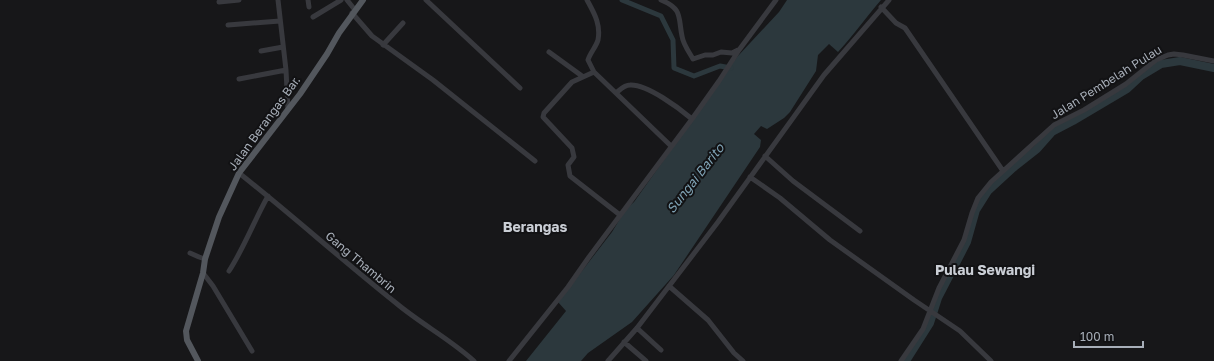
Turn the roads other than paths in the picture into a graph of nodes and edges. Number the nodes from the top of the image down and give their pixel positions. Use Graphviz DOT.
graph roads {
  1 [pos="238,0"];
  2 [pos="278,0"];
  3 [pos="308,0"];
  4 [pos="341,0"];
  5 [pos="348,0"];
  6 [pos="363,0"];
  7 [pos="426,0"];
  8 [pos="661,0"];
  9 [pos="776,0"];
  10 [pos="889,0"];
  11 [pos="586,1"];
  12 [pos="219,2"];
  13 [pos="331,3"];
  14 [pos="309,7"];
  15 [pos="881,7"];
  16 [pos="354,12"];
  17 [pos="314,17"];
  18 [pos="280,21"];
  19 [pos="403,23"];
  20 [pos="228,25"];
  21 [pos="383,45"];
  22 [pos="283,47"];
  23 [pos="261,51"];
  24 [pos="738,51"];
  25 [pos="549,52"];
  26 [pos="1214,61"];
  27 [pos="286,70"];
  28 [pos="594,72"];
  29 [pos="582,76"];
  30 [pos="239,79"];
  31 [pos="520,88"];
  32 [pos="616,93"];
  33 [pos="288,110"];
  34 [pos="692,119"];
  35 [pos="671,146"];
  36 [pos="765,156"];
  37 [pos="535,161"];
  38 [pos="1004,171"];
  39 [pos="239,173"];
  40 [pos="750,177"];
  41 [pos="268,196"];
  42 [pos="620,214"];
  43 [pos="860,231"];
  44 [pos="190,252"];
  45 [pos="205,259"];
  46 [pos="229,271"];
  47 [pos="202,273"];
  48 [pos="669,286"];
  49 [pos="933,314"];
  50 [pos="637,328"];
  51 [pos="624,342"];
  52 [pos="661,350"];
  53 [pos="252,351"];
  54 [pos="198,361"];
  55 [pos="474,361"];
  56 [pos="509,361"];
  57 [pos="608,361"];
  58 [pos="646,361"];
  59 [pos="742,361"];
  60 [pos="901,361"];
  61 [pos="991,361"];
  1 -- 12 [label="street"];
  2 -- 18 [label="street"];
  3 -- 14 [label="street"];
  4 -- 13 [label="street"];
  5 -- 16 [label="street"];
  6 -- 16 [label="main road, Jalan Berangas Bar."];
  7 -- 31 [label="street"];
  8 -- 24 [label="street"];
  9 -- 24 [label="street"];
  10 -- 15 [label="street"];
  11 -- 28 [label="street"];
  13 -- 17 [label="street"];
  15 -- 36 [label="street"];
  15 -- 38 [label="street"];
  16 -- 21 [label="street"];
  16 -- 33 [label="main road, Jalan Berangas Bar."];
  18 -- 20 [label="street"];
  18 -- 22 [label="street"];
  19 -- 21 [label="street"];
  21 -- 37 [label="street"];
  22 -- 23 [label="street"];
  22 -- 27 [label="street"];
  24 -- 34 [label="street"];
  25 -- 29 [label="street"];
  26 -- 38 [label="street, Jalan Pembelah Pulau"];
  27 -- 30 [label="street"];
  27 -- 33 [label="street"];
  28 -- 29 [label="street"];
  28 -- 32 [label="street"];
  29 -- 42 [label="street"];
  32 -- 34 [label="street"];
  32 -- 35 [label="street"];
  33 -- 39 [label="main road, Jalan Berangas Bar."];
  34 -- 35 [label="street"];
  35 -- 42 [label="street"];
  36 -- 40 [label="street"];
  36 -- 43 [label="street"];
  38 -- 49 [label="street, Jalan Pembelah Pulau"];
  39 -- 41 [label="street, Gang Thambrin"];
  39 -- 45 [label="main road, Jalan Berangas Bar."];
  40 -- 48 [label="street"];
  40 -- 49 [label="street"];
  41 -- 46 [label="street"];
  41 -- 55 [label="street, Gang Thambrin"];
  42 -- 56 [label="street"];
  44 -- 45 [label="street"];
  45 -- 47 [label="main road, Jalan Berangas Bar."];
  47 -- 53 [label="street"];
  47 -- 54 [label="main road, Jalan Berangas Bar."];
  48 -- 50 [label="street"];
  48 -- 59 [label="street"];
  49 -- 60 [label="street, Jalan Pembelah Pulau"];
  49 -- 61 [label="street"];
  50 -- 51 [label="street"];
  50 -- 52 [label="street"];
  51 -- 57 [label="street"];
  51 -- 58 [label="street"];
}
